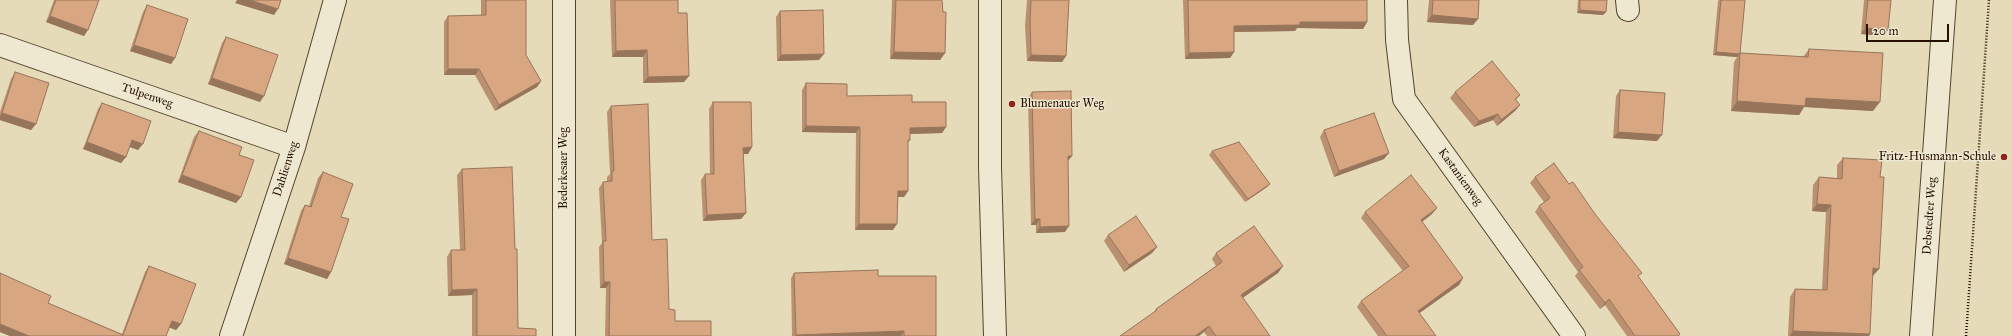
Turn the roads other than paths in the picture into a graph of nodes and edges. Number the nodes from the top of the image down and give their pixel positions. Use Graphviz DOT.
graph roads {
  1 [pos="335,0"];
  2 [pos="564,0"];
  3 [pos="990,0"];
  4 [pos="1396,0"];
  5 [pos="1945,0"];
  6 [pos="0,45"];
  7 [pos="294,147"];
  8 [pos="231,336"];
  9 [pos="564,336"];
  10 [pos="995,336"];
  11 [pos="1574,336"];
  12 [pos="1921,336"];
  1 -- 7 [label="street, Dahlienweg"];
  2 -- 9 [label="street, Bederkesaer Weg"];
  3 -- 10 [label="street"];
  4 -- 11 [label="street, Kastanienweg"];
  5 -- 12 [label="street, Debstedter Weg"];
  6 -- 7 [label="street, Tulpenweg"];
  7 -- 8 [label="street, Dahlienweg"];
}
